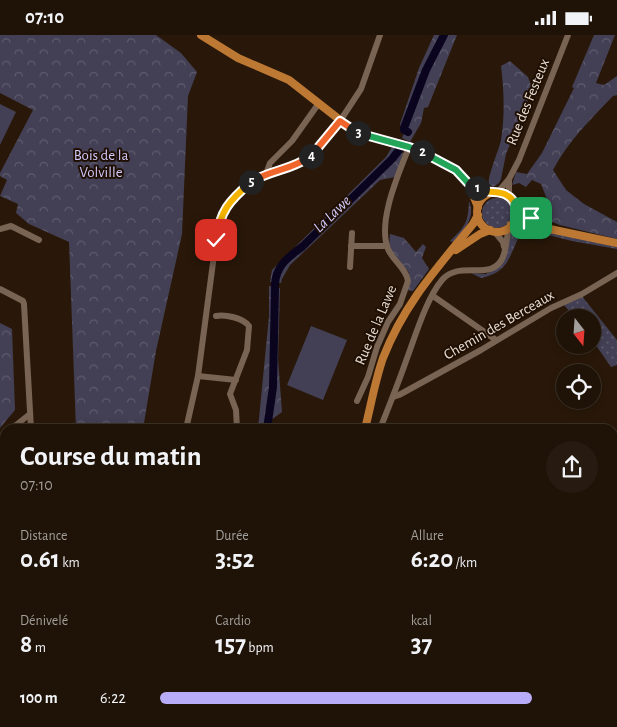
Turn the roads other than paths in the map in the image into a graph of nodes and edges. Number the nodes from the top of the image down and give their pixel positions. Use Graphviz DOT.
graph roads {
  1 [pos="201,35"];
  2 [pos="380,35"];
  3 [pos="568,35"];
  4 [pos="319,103"];
  5 [pos="340,121"];
  6 [pos="409,147"];
  7 [pos="266,174"];
  8 [pos="509,179"];
  9 [pos="468,183"];
  10 [pos="495,193"];
  11 [pos="509,196"];
  12 [pos="517,209"];
  13 [pos="478,211"];
  14 [pos="510,226"];
  15 [pos="0,229"];
  16 [pos="553,229"];
  17 [pos="492,231"];
  18 [pos="352,233"];
  19 [pos="39,240"];
  20 [pos="617,243"];
  21 [pos="351,246"];
  22 [pos="386,246"];
  23 [pos="504,247"];
  24 [pos="448,255"];
  25 [pos="350,267"];
  26 [pos="617,273"];
  27 [pos="0,289"];
  28 [pos="433,296"];
  29 [pos="216,316"];
  30 [pos="496,340"];
  31 [pos="198,376"];
  32 [pos="236,380"];
  33 [pos="393,397"];
  34 [pos="357,401"];
  35 [pos="30,415"];
  36 [pos="17,424"];
  37 [pos="31,424"];
  38 [pos="187,424"];
  39 [pos="237,424"];
  40 [pos="366,424"];
  41 [pos="382,424"];
  1 -- 4 [label="main road"];
  2 -- 5 [label="street"];
  3 -- 8 [label="street, Rue des Festeux"];
  4 -- 5 [label="main road"];
  4 -- 7 [label="street"];
  5 -- 6 [label="main road"];
  5 -- 7 [label="street"];
  6 -- 9 [label="main road"];
  6 -- 22 [label="street"];
  7 -- 31 [label="street"];
  8 -- 10 [label="street, Rue des Festeux"];
  8 -- 11 [label="street, Rue des Festeux"];
  9 -- 10 [label="main road"];
  9 -- 13 [label="main road"];
  10 -- 11 [label="main road"];
  10 -- 13 [label="main road"];
  11 -- 12 [label="main road"];
  12 -- 14 [label="main road"];
  12 -- 16 [label="main road"];
  13 -- 17 [label="main road"];
  13 -- 24 [label="main road"];
  14 -- 16 [label="main road"];
  14 -- 17 [label="main road"];
  14 -- 23 [label="street"];
  15 -- 19 [label="street"];
  16 -- 20 [label="main road"];
  17 -- 23 [label="street"];
  17 -- 24 [label="main road"];
  18 -- 21 [label="street"];
  21 -- 22 [label="street"];
  21 -- 25 [label="street"];
  22 -- 34 [label="street, Rue de la Lawe"];
  23 -- 28 [label="street"];
  24 -- 40 [label="main road"];
  26 -- 30 [label="street, Chemin des Berceaux"];
  27 -- 35 [label="street"];
  28 -- 30 [label="street"];
  28 -- 33 [label="street"];
  29 -- 32 [label="street"];
  30 -- 33 [label="street, Chemin des Berceaux"];
  31 -- 32 [label="street"];
  31 -- 38 [label="street"];
  32 -- 39 [label="street"];
  33 -- 41 [label="street"];
  35 -- 36 [label="street"];
  35 -- 37 [label="street"];
}
